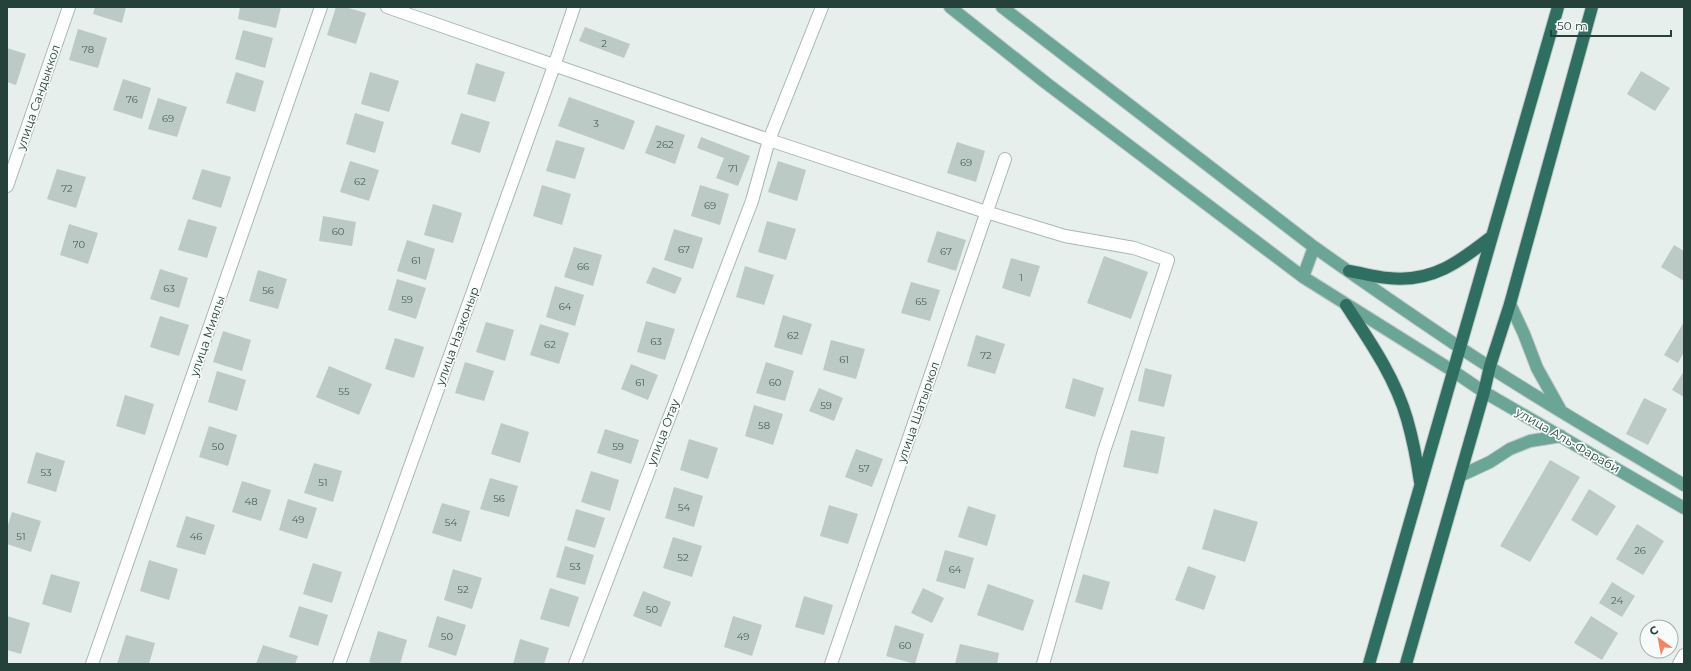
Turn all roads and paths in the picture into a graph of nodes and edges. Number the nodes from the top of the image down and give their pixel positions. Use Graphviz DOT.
graph roads {
  1 [pos="69,7"];
  2 [pos="321,7"];
  3 [pos="387,7"];
  4 [pos="574,7"];
  5 [pos="822,7"];
  6 [pos="950,7"];
  7 [pos="1002,7"];
  8 [pos="1558,7"];
  9 [pos="1592,7"];
  10 [pos="554,66"];
  11 [pos="769,140"];
  12 [pos="1005,159"];
  13 [pos="7,186"];
  14 [pos="986,212"];
  15 [pos="1491,237"];
  16 [pos="1314,247"];
  17 [pos="1349,271"];
  18 [pos="1303,277"];
  19 [pos="1510,304"];
  20 [pos="1346,305"];
  21 [pos="1460,347"];
  22 [pos="1490,366"];
  23 [pos="1453,371"];
  24 [pos="1484,392"];
  25 [pos="1562,412"];
  26 [pos="1561,436"];
  27 [pos="1460,476"];
  28 [pos="1684,485"];
  29 [pos="1420,486"];
  30 [pos="1684,508"];
  31 [pos="1684,655"];
  32 [pos="92,664"];
  33 [pos="339,664"];
  34 [pos="576,664"];
  35 [pos="831,664"];
  36 [pos="1043,664"];
  37 [pos="1369,664"];
  38 [pos="1406,664"];
  39 [pos="1679,664"];
  1 -- 13 [label="street, улица Сандыккол"];
  2 -- 32 [label="street, улица Миялы"];
  3 -- 10 [label="street"];
  4 -- 10 [label="street, улица Назконыр"];
  5 -- 11 [label="street, улица Отау"];
  6 -- 18 [label="main road, улица Аль-Фараби"];
  7 -- 16 [label="main road, улица Аль-Фараби"];
  8 -- 15 [label="highway"];
  9 -- 19 [label="highway"];
  10 -- 11 [label="street"];
  10 -- 33 [label="street, улица Назконыр"];
  11 -- 14 [label="street"];
  11 -- 34 [label="street, улица Отау"];
  12 -- 14 [label="street, улица Шатыркол"];
  14 -- 35 [label="street, улица Шатыркол"];
  14 -- 36 [label="street"];
  15 -- 17 [label="highway"];
  15 -- 21 [label="highway"];
  16 -- 17 [label="main road, улица Аль-Фараби"];
  16 -- 18 [label="main road"];
  17 -- 21 [label="main road, улица Аль-Фараби"];
  18 -- 20 [label="main road, улица Аль-Фараби"];
  19 -- 22 [label="highway"];
  19 -- 25 [label="main road"];
  20 -- 23 [label="main road, улица Аль-Фараби"];
  20 -- 29 [label="highway"];
  21 -- 22 [label="main road, улица Аль-Фараби"];
  21 -- 23 [label="highway"];
  22 -- 24 [label="highway"];
  22 -- 25 [label="main road, улица Аль-Фараби"];
  23 -- 24 [label="main road, улица Аль-Фараби"];
  23 -- 29 [label="highway"];
  24 -- 26 [label="main road, улица Аль-Фараби"];
  24 -- 27 [label="highway"];
  25 -- 28 [label="main road, улица Аль-Фараби"];
  26 -- 27 [label="main road"];
  26 -- 30 [label="main road, улица Аль-Фараби"];
  27 -- 38 [label="highway"];
  29 -- 37 [label="highway"];
  31 -- 39 [label="street"];
}
